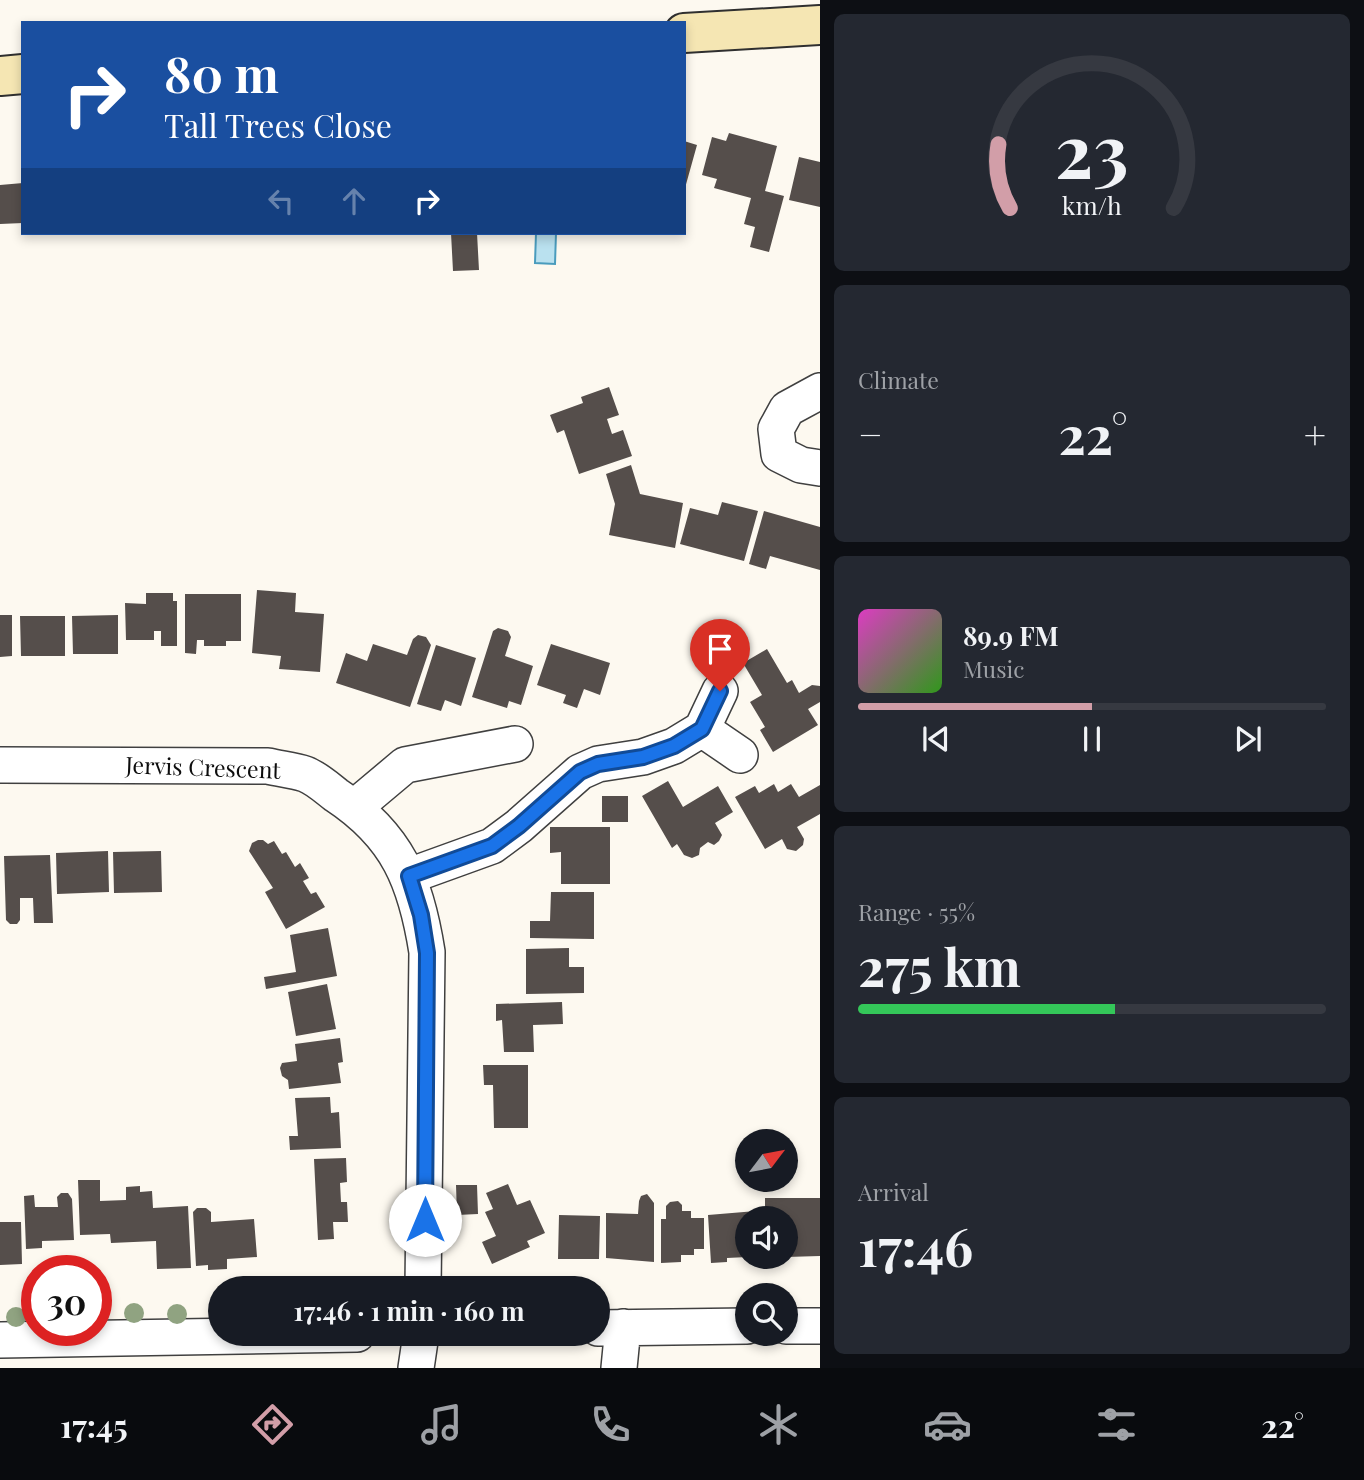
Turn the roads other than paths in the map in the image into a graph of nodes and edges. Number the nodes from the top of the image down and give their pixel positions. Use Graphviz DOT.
graph roads {
  1 [pos="820,25"];
  2 [pos="686,33"];
  3 [pos="21,74"];
  4 [pos="0,76"];
  5 [pos="820,391"];
  6 [pos="820,468"];
  7 [pos="720,691"];
  8 [pos="702,729"];
  9 [pos="515,744"];
  10 [pos="740,755"];
  11 [pos="0,765"];
  12 [pos="355,807"];
  13 [pos="409,876"];
  14 [pos="423,1276"];
  15 [pos="735,1326"];
  16 [pos="798,1326"];
  17 [pos="820,1326"];
  18 [pos="611,1328"];
  19 [pos="208,1337"];
  20 [pos="0,1340"];
  21 [pos="419,1346"];
  22 [pos="416,1368"];
  23 [pos="619,1368"];
  1 -- 2 [label="main road"];
  3 -- 4 [label="main road"];
  5 -- 6 [label="street"];
  7 -- 8 [label="street"];
  8 -- 10 [label="street"];
  8 -- 13 [label="street"];
  9 -- 12 [label="street"];
  11 -- 12 [label="street, Jervis Crescent"];
  12 -- 13 [label="street, Jervis Crescent"];
  13 -- 14 [label="street, Jervis Crescent"];
  15 -- 18 [label="street"];
  16 -- 17 [label="street"];
  18 -- 23 [label="street"];
  19 -- 20 [label="street"];
  21 -- 22 [label="street"];
}
